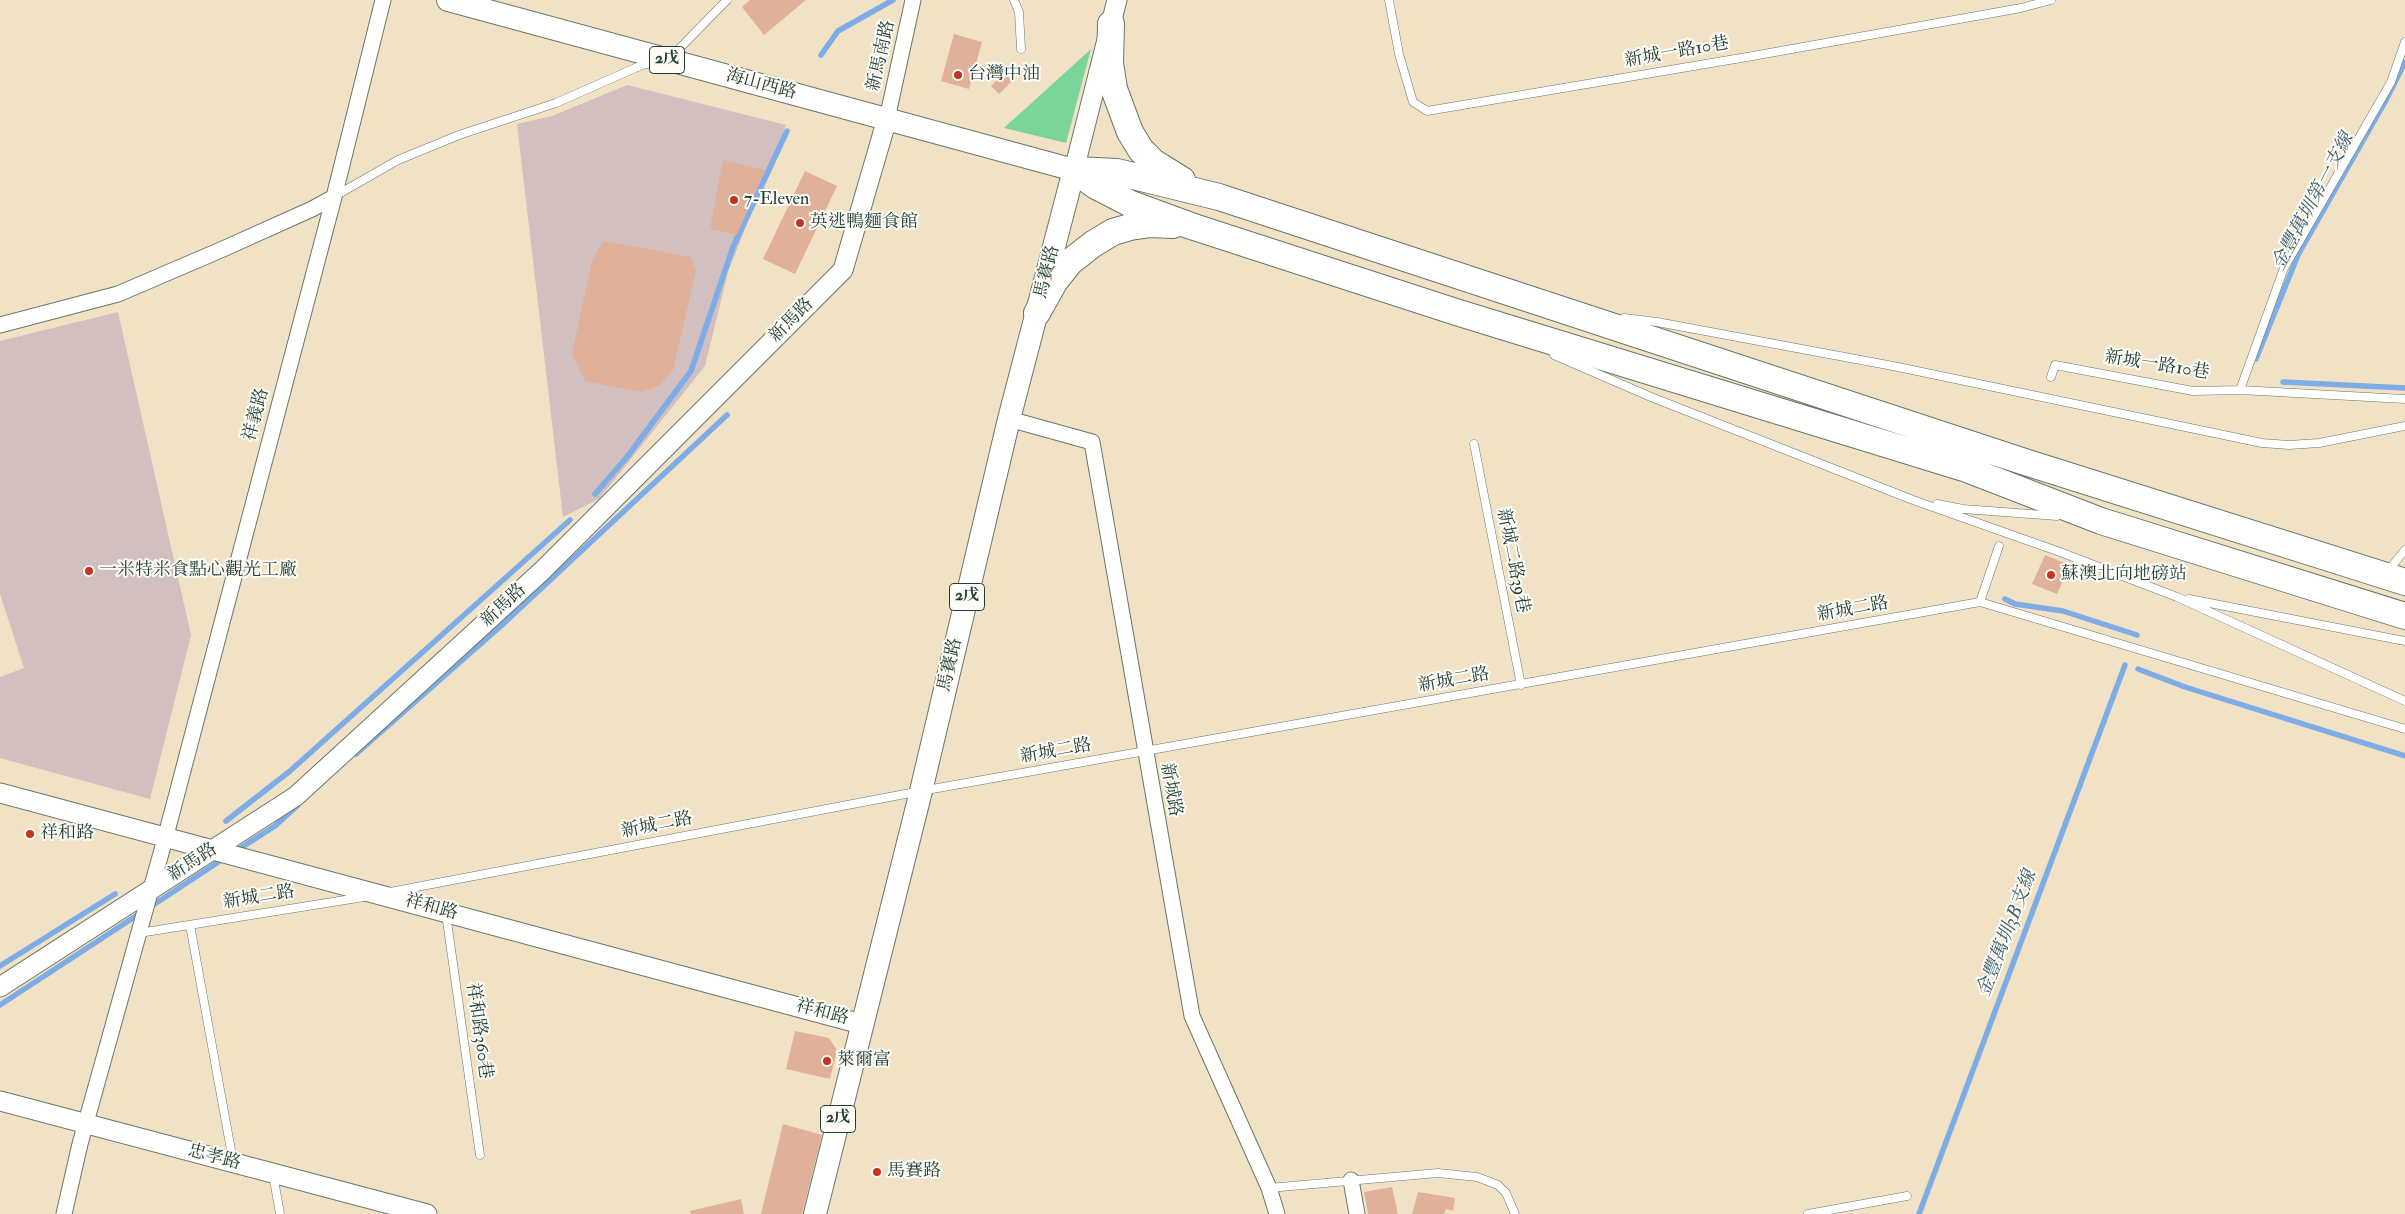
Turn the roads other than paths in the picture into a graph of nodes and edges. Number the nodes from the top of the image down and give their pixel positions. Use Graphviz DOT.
graph roads {
  1 [pos="383,0"];
  2 [pos="448,0"];
  3 [pos="727,0"];
  4 [pos="913,0"];
  5 [pos="1014,0"];
  6 [pos="1389,0"];
  7 [pos="2051,0"];
  8 [pos="1114,12"];
  9 [pos="2405,42"];
  10 [pos="1021,49"];
  11 [pos="668,60"];
  12 [pos="887,119"];
  13 [pos="1074,170"];
  14 [pos="334,197"];
  15 [pos="1219,197"];
  16 [pos="1191,226"];
  17 [pos="1456,312"];
  18 [pos="1564,312"];
  19 [pos="1037,313"];
  20 [pos="1610,317"];
  21 [pos="1619,318"];
  22 [pos="0,325"];
  23 [pos="1526,343"];
  24 [pos="1544,350"];
  25 [pos="2051,377"];
  26 [pos="2240,390"];
  27 [pos="2405,399"];
  28 [pos="1010,419"];
  29 [pos="2405,426"];
  30 [pos="1474,444"];
  31 [pos="1913,500"];
  32 [pos="2101,521"];
  33 [pos="1999,546"];
  34 [pos="2405,550"];
  35 [pos="2395,579"];
  36 [pos="2177,597"];
  37 [pos="1980,602"];
  38 [pos="2405,616"];
  39 [pos="2405,641"];
  40 [pos="1521,685"];
  41 [pos="2405,702"];
  42 [pos="2405,728"];
  43 [pos="1144,752"];
  44 [pos="921,791"];
  45 [pos="0,793"];
  46 [pos="165,839"];
  47 [pos="213,850"];
  48 [pos="150,891"];
  49 [pos="381,894"];
  50 [pos="446,912"];
  51 [pos="190,925"];
  52 [pos="137,933"];
  53 [pos="0,987"];
  54 [pos="862,1024"];
  55 [pos="0,1101"];
  56 [pos="87,1124"];
  57 [pos="480,1155"];
  58 [pos="233,1162"];
  59 [pos="273,1173"];
  60 [pos="1351,1180"];
  61 [pos="1269,1188"];
  62 [pos="1908,1196"];
  63 [pos="64,1214"];
  64 [pos="280,1214"];
  65 [pos="427,1214"];
  66 [pos="815,1214"];
  67 [pos="1277,1214"];
  68 [pos="1357,1214"];
  69 [pos="1515,1214"];
  70 [pos="1808,1214"];
  1 -- 14 [label="street, 祥義路"];
  2 -- 11 [label="main road, 海山西路 / 2戊"];
  3 -- 11 [label="lane"];
  4 -- 12 [label="street, 新馬南路"];
  5 -- 10 [label="lane"];
  6 -- 7 [label="lane, 新城一路10巷"];
  8 -- 13 [label="street, 馬賽路"];
  8 -- 15 [label="highway"];
  9 -- 26 [label="lane"];
  11 -- 12 [label="main road, 海山西路 / 2戊"];
  11 -- 14 [label="lane"];
  12 -- 13 [label="main road, 海山西路 / 2戊"];
  12 -- 47 [label="street, 新馬路"];
  13 -- 15 [label="highway"];
  13 -- 16 [label="highway"];
  13 -- 19 [label="main road, 馬賽路 / 2戊"];
  14 -- 22 [label="street"];
  14 -- 46 [label="street, 祥義路"];
  15 -- 18 [label="highway"];
  16 -- 17 [label="highway"];
  16 -- 19 [label="highway"];
  17 -- 23 [label="lane"];
  17 -- 32 [label="highway"];
  18 -- 20 [label="lane"];
  18 -- 35 [label="highway"];
  19 -- 28 [label="main road, 馬賽路 / 2戊"];
  21 -- 29 [label="lane"];
  24 -- 31 [label="lane"];
  25 -- 26 [label="lane, 新城一路10巷"];
  26 -- 27 [label="lane"];
  28 -- 43 [label="street, 新城路"];
  28 -- 44 [label="main road, 馬賽路 / 2戊"];
  30 -- 40 [label="lane, 新城二路39巷"];
  31 -- 32 [label="lane"];
  31 -- 36 [label="lane"];
  32 -- 38 [label="highway"];
  33 -- 37 [label="lane"];
  34 -- 35 [label="lane"];
  36 -- 39 [label="lane"];
  36 -- 41 [label="lane"];
  37 -- 40 [label="lane, 新城二路"];
  37 -- 42 [label="lane"];
  40 -- 43 [label="lane, 新城二路"];
  43 -- 44 [label="lane, 新城二路"];
  43 -- 61 [label="street, 新城路"];
  44 -- 49 [label="lane, 新城二路"];
  44 -- 54 [label="main road, 馬賽路 / 2戊"];
  45 -- 46 [label="street, 祥和路"];
  46 -- 47 [label="street, 祥和路"];
  46 -- 48 [label="street, 祥義路"];
  47 -- 48 [label="street, 新馬路"];
  47 -- 49 [label="street, 祥和路"];
  48 -- 52 [label="street, 祥義路"];
  48 -- 53 [label="street, 新馬路"];
  49 -- 50 [label="street, 祥和路"];
  49 -- 51 [label="lane, 新城二路"];
  50 -- 54 [label="street, 祥和路"];
  50 -- 57 [label="lane, 祥和路360巷"];
  51 -- 52 [label="lane, 新城二路"];
  51 -- 58 [label="lane"];
  52 -- 56 [label="street, 祥義路"];
  54 -- 66 [label="main road, 馬賽路 / 2戊"];
  55 -- 56 [label="street, 忠孝路"];
  56 -- 58 [label="street, 忠孝路"];
  56 -- 63 [label="street, 祥義路"];
  58 -- 59 [label="street, 忠孝路"];
  59 -- 64 [label="lane"];
  59 -- 65 [label="street, 忠孝路"];
  60 -- 61 [label="lane"];
  60 -- 68 [label="street"];
  60 -- 69 [label="lane"];
  61 -- 67 [label="street, 新城路"];
  62 -- 70 [label="lane"];
}
